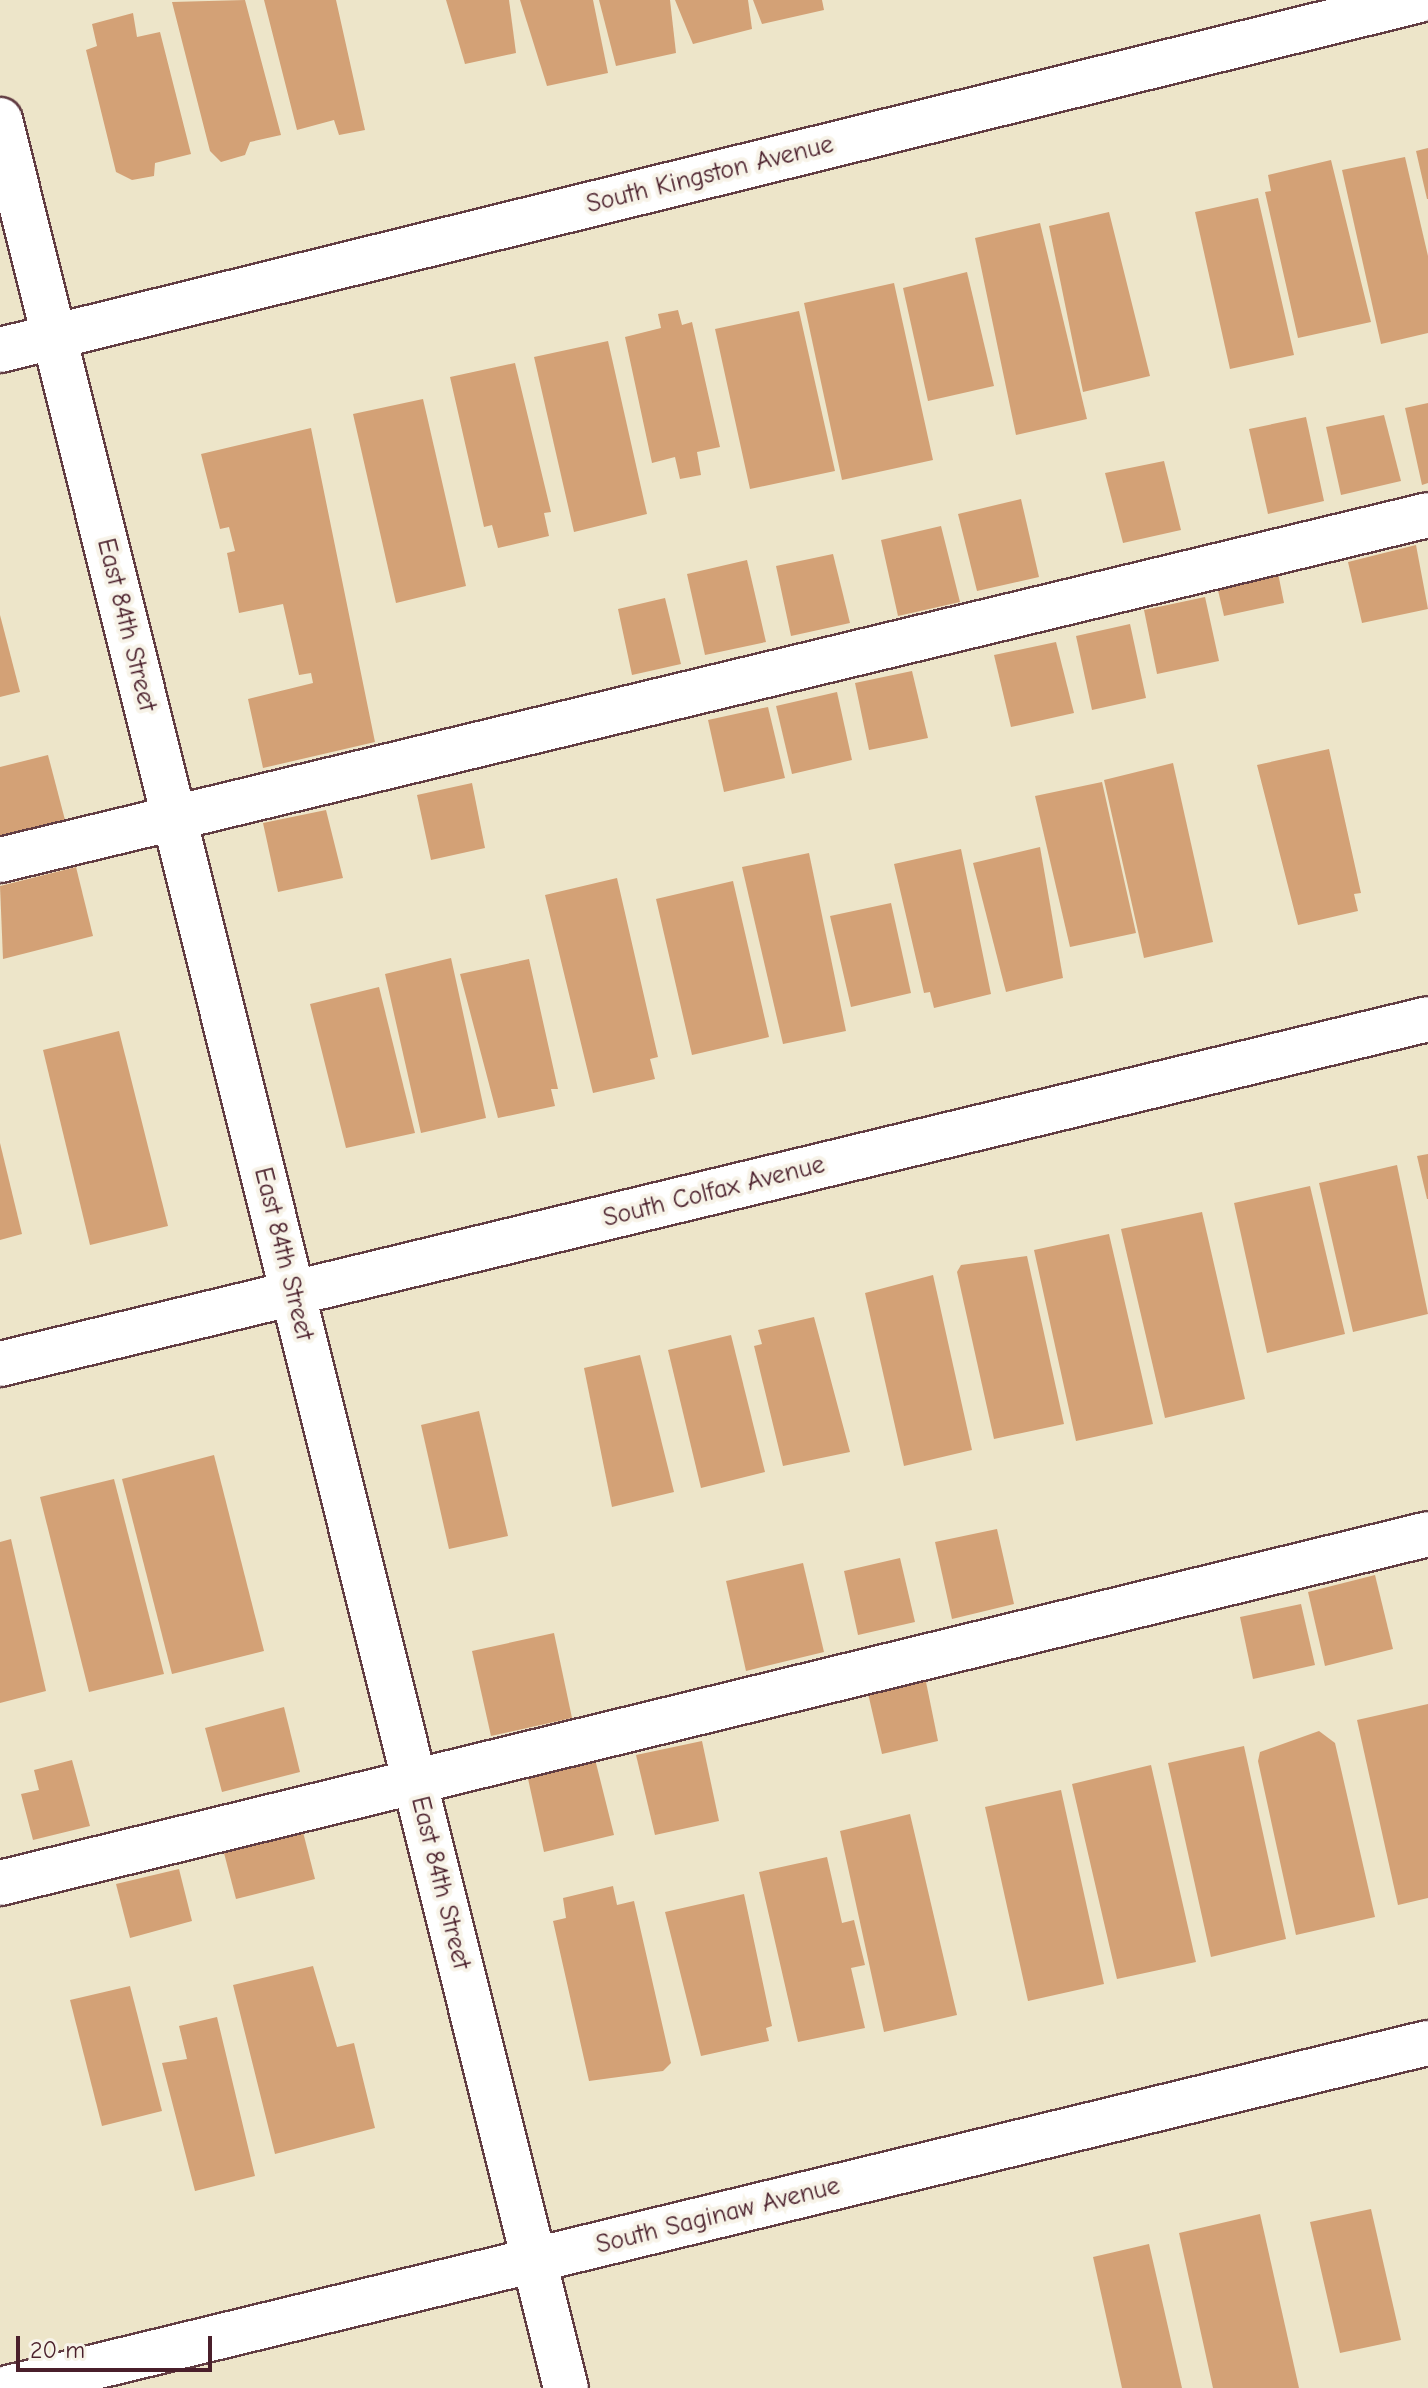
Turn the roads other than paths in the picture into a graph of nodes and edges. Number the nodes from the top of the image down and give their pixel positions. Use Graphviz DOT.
graph roads {
  1 [pos="1420,0"];
  2 [pos="0,120"];
  3 [pos="54,337"];
  4 [pos="0,350"];
  5 [pos="1428,515"];
  6 [pos="174,818"];
  7 [pos="0,860"];
  8 [pos="1428,1019"];
  9 [pos="293,1294"];
  10 [pos="0,1364"];
  11 [pos="1428,1534"];
  12 [pos="415,1781"];
  13 [pos="0,1883"];
  14 [pos="1428,2043"];
  15 [pos="535,2260"];
  16 [pos="8,2388"];
  17 [pos="566,2388"];
  1 -- 3 [label="street, South Kingston Avenue"];
  2 -- 3 [label="street, East 84th Street"];
  3 -- 4 [label="street, South Kingston Avenue"];
  3 -- 6 [label="street, East 84th Street"];
  5 -- 6 [label="street"];
  6 -- 7 [label="street"];
  6 -- 9 [label="street, East 84th Street"];
  8 -- 9 [label="street, South Colfax Avenue"];
  9 -- 10 [label="street, South Colfax Avenue"];
  9 -- 12 [label="street, East 84th Street"];
  11 -- 12 [label="street"];
  12 -- 13 [label="street"];
  12 -- 15 [label="street, East 84th Street"];
  14 -- 15 [label="street, South Saginaw Avenue"];
  15 -- 16 [label="street, South Saginaw Avenue"];
  15 -- 17 [label="street, East 84th Street"];
}
